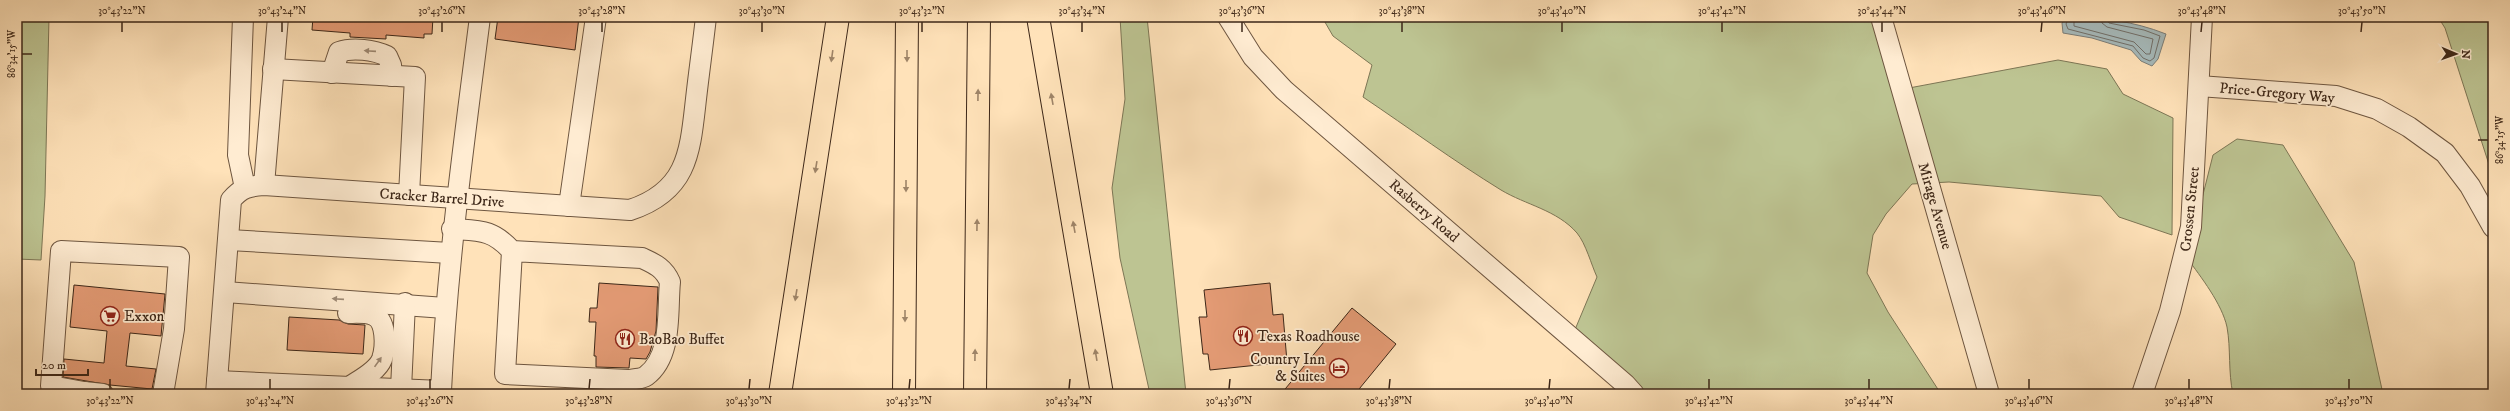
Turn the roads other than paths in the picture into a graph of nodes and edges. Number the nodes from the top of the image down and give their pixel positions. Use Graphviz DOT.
graph roads {
  1 [pos="243,17"];
  2 [pos="278,17"];
  3 [pos="480,17"];
  4 [pos="596,17"];
  5 [pos="706,17"];
  6 [pos="838,17"];
  7 [pos="907,17"];
  8 [pos="979,17"];
  9 [pos="1038,17"];
  10 [pos="1228,17"];
  11 [pos="1881,17"];
  12 [pos="2202,17"];
  13 [pos="274,69"];
  14 [pos="2199,86"];
  15 [pos="264,185"];
  16 [pos="245,188"];
  17 [pos="409,195"];
  18 [pos="456,198"];
  19 [pos="569,206"];
  20 [pos="2493,227"];
  21 [pos="452,229"];
  22 [pos="229,240"];
  23 [pos="512,251"];
  24 [pos="450,253"];
  25 [pos="224,292"];
  26 [pos="266,295"];
  27 [pos="405,303"];
  28 [pos="445,308"];
  29 [pos="217,387"];
  30 [pos="349,387"];
  31 [pos="401,389"];
  32 [pos="90,393"];
  33 [pos="163,394"];
  34 [pos="780,394"];
  35 [pos="904,394"];
  36 [pos="975,394"];
  37 [pos="1102,394"];
  38 [pos="1634,394"];
  39 [pos="1989,394"];
  40 [pos="2142,394"];
  1 -- 16 [label="street"];
  2 -- 13 [label="street"];
  3 -- 18 [label="street"];
  4 -- 19 [label="street"];
  5 -- 19 [label="street, Cracker Barrel Drive"];
  6 -- 34 [label="highway, one-way"];
  7 -- 35 [label="highway, one-way"];
  36 -- 8 [label="highway, one-way"];
  37 -- 9 [label="highway, one-way"];
  10 -- 38 [label="street, Rasberry Road"];
  11 -- 39 [label="street, Mirage Avenue"];
  12 -- 14 [label="street, Crossen Street"];
  13 -- 15 [label="street"];
  13 -- 17 [label="street"];
  14 -- 20 [label="street, Price-Gregory Way"];
  14 -- 40 [label="street, Crossen Street"];
  15 -- 16 [label="street, Cracker Barrel Drive"];
  15 -- 17 [label="street, Cracker Barrel Drive"];
  16 -- 22 [label="street"];
  17 -- 18 [label="street, Cracker Barrel Drive"];
  18 -- 19 [label="street, Cracker Barrel Drive"];
  18 -- 21 [label="street"];
  21 -- 23 [label="street"];
  21 -- 24 [label="street"];
  22 -- 24 [label="street"];
  22 -- 25 [label="street"];
  23 -- 23 [label="street"];
  24 -- 28 [label="street"];
  25 -- 26 [label="street"];
  25 -- 29 [label="street"];
  27 -- 26 [label="street, one-way"];
  30 -- 26 [label="street, one-way"];
  27 -- 28 [label="street"];
  27 -- 31 [label="street"];
  28 -- 31 [label="street"];
  29 -- 30 [label="street"];
  30 -- 31 [label="street"];
  32 -- 33 [label="street"];
}
